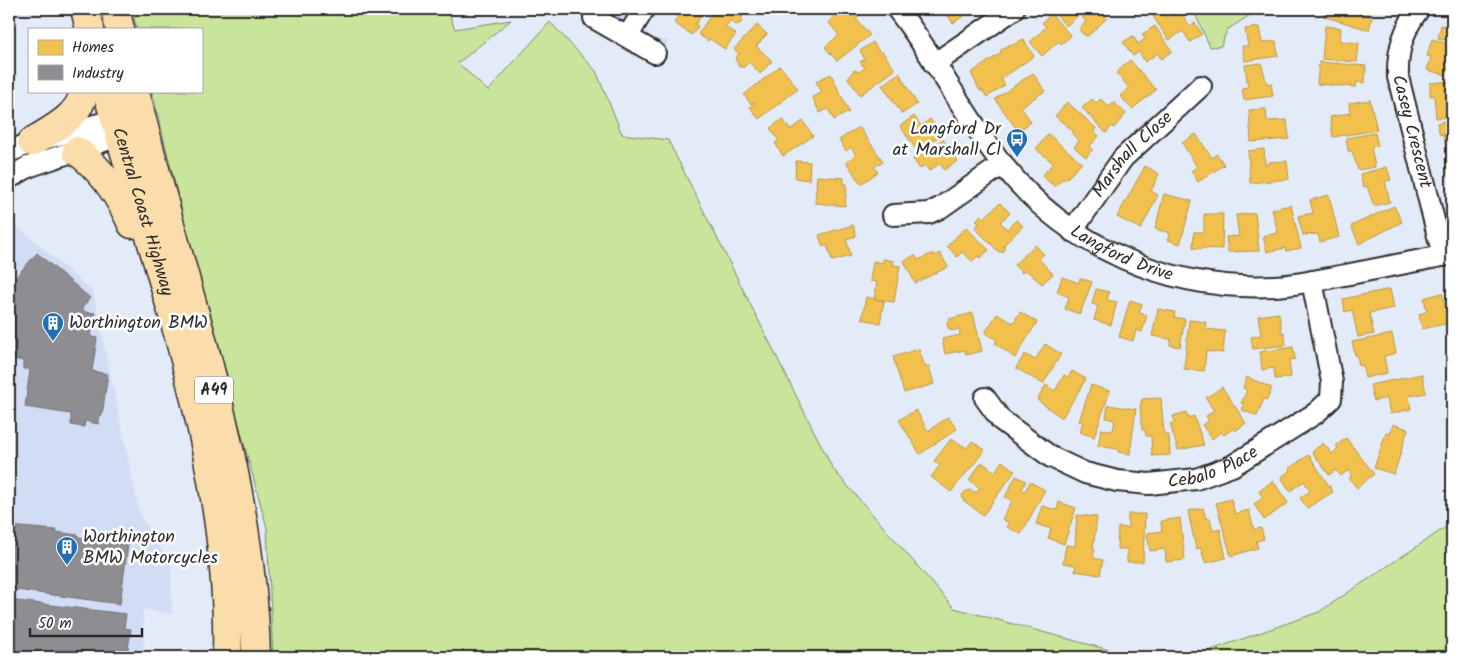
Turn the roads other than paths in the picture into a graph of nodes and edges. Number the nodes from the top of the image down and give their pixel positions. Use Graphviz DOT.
graph roads {
  1 [pos="71,9"];
  2 [pos="85,9"];
  3 [pos="115,9"];
  4 [pos="644,9"];
  5 [pos="897,9"];
  6 [pos="1014,9"];
  7 [pos="1419,9"];
  8 [pos="594,18"];
  9 [pos="75,28"];
  10 [pos="90,28"];
  11 [pos="120,28"];
  12 [pos="628,36"];
  13 [pos="655,53"];
  14 [pos="934,64"];
  15 [pos="1201,86"];
  16 [pos="84,92"];
  17 [pos="108,92"];
  18 [pos="131,117"];
  19 [pos="77,151"];
  20 [pos="23,154"];
  21 [pos="1002,164"];
  22 [pos="9,174"];
  23 [pos="9,178"];
  24 [pos="893,215"];
  25 [pos="1072,231"];
  26 [pos="1448,255"];
  27 [pos="1312,281"];
  28 [pos="180,345"];
  29 [pos="985,398"];
  30 [pos="227,657"];
  31 [pos="256,657"];
  1 -- 9 [label="highway"];
  2 -- 10 [label="highway"];
  3 -- 11 [label="highway"];
  4 -- 12 [label="street"];
  5 -- 14 [label="street, Langford Drive"];
  6 -- 14 [label="street"];
  7 -- 26 [label="street, Casey Crescent"];
  8 -- 12 [label="street"];
  12 -- 13 [label="street"];
  14 -- 21 [label="street, Langford Drive"];
  15 -- 25 [label="street, Marshall Close"];
  16 -- 20 [label="highway"];
  17 -- 18 [label="highway, Central Coast Highway / A49"];
  18 -- 19 [label="street"];
  18 -- 20 [label="street"];
  18 -- 28 [label="highway, Central Coast Highway / A49"];
  18 -- 31 [label="highway, Central Coast Highway / A49"];
  19 -- 20 [label="street"];
  19 -- 28 [label="highway"];
  20 -- 22 [label="street"];
  20 -- 23 [label="street"];
  21 -- 24 [label="street"];
  21 -- 25 [label="street, Langford Drive"];
  25 -- 27 [label="street, Langford Drive"];
  26 -- 27 [label="street, Langford Drive"];
  27 -- 29 [label="street, Cebalo Place"];
  28 -- 30 [label="highway, Central Coast Highway / A49"];
}
